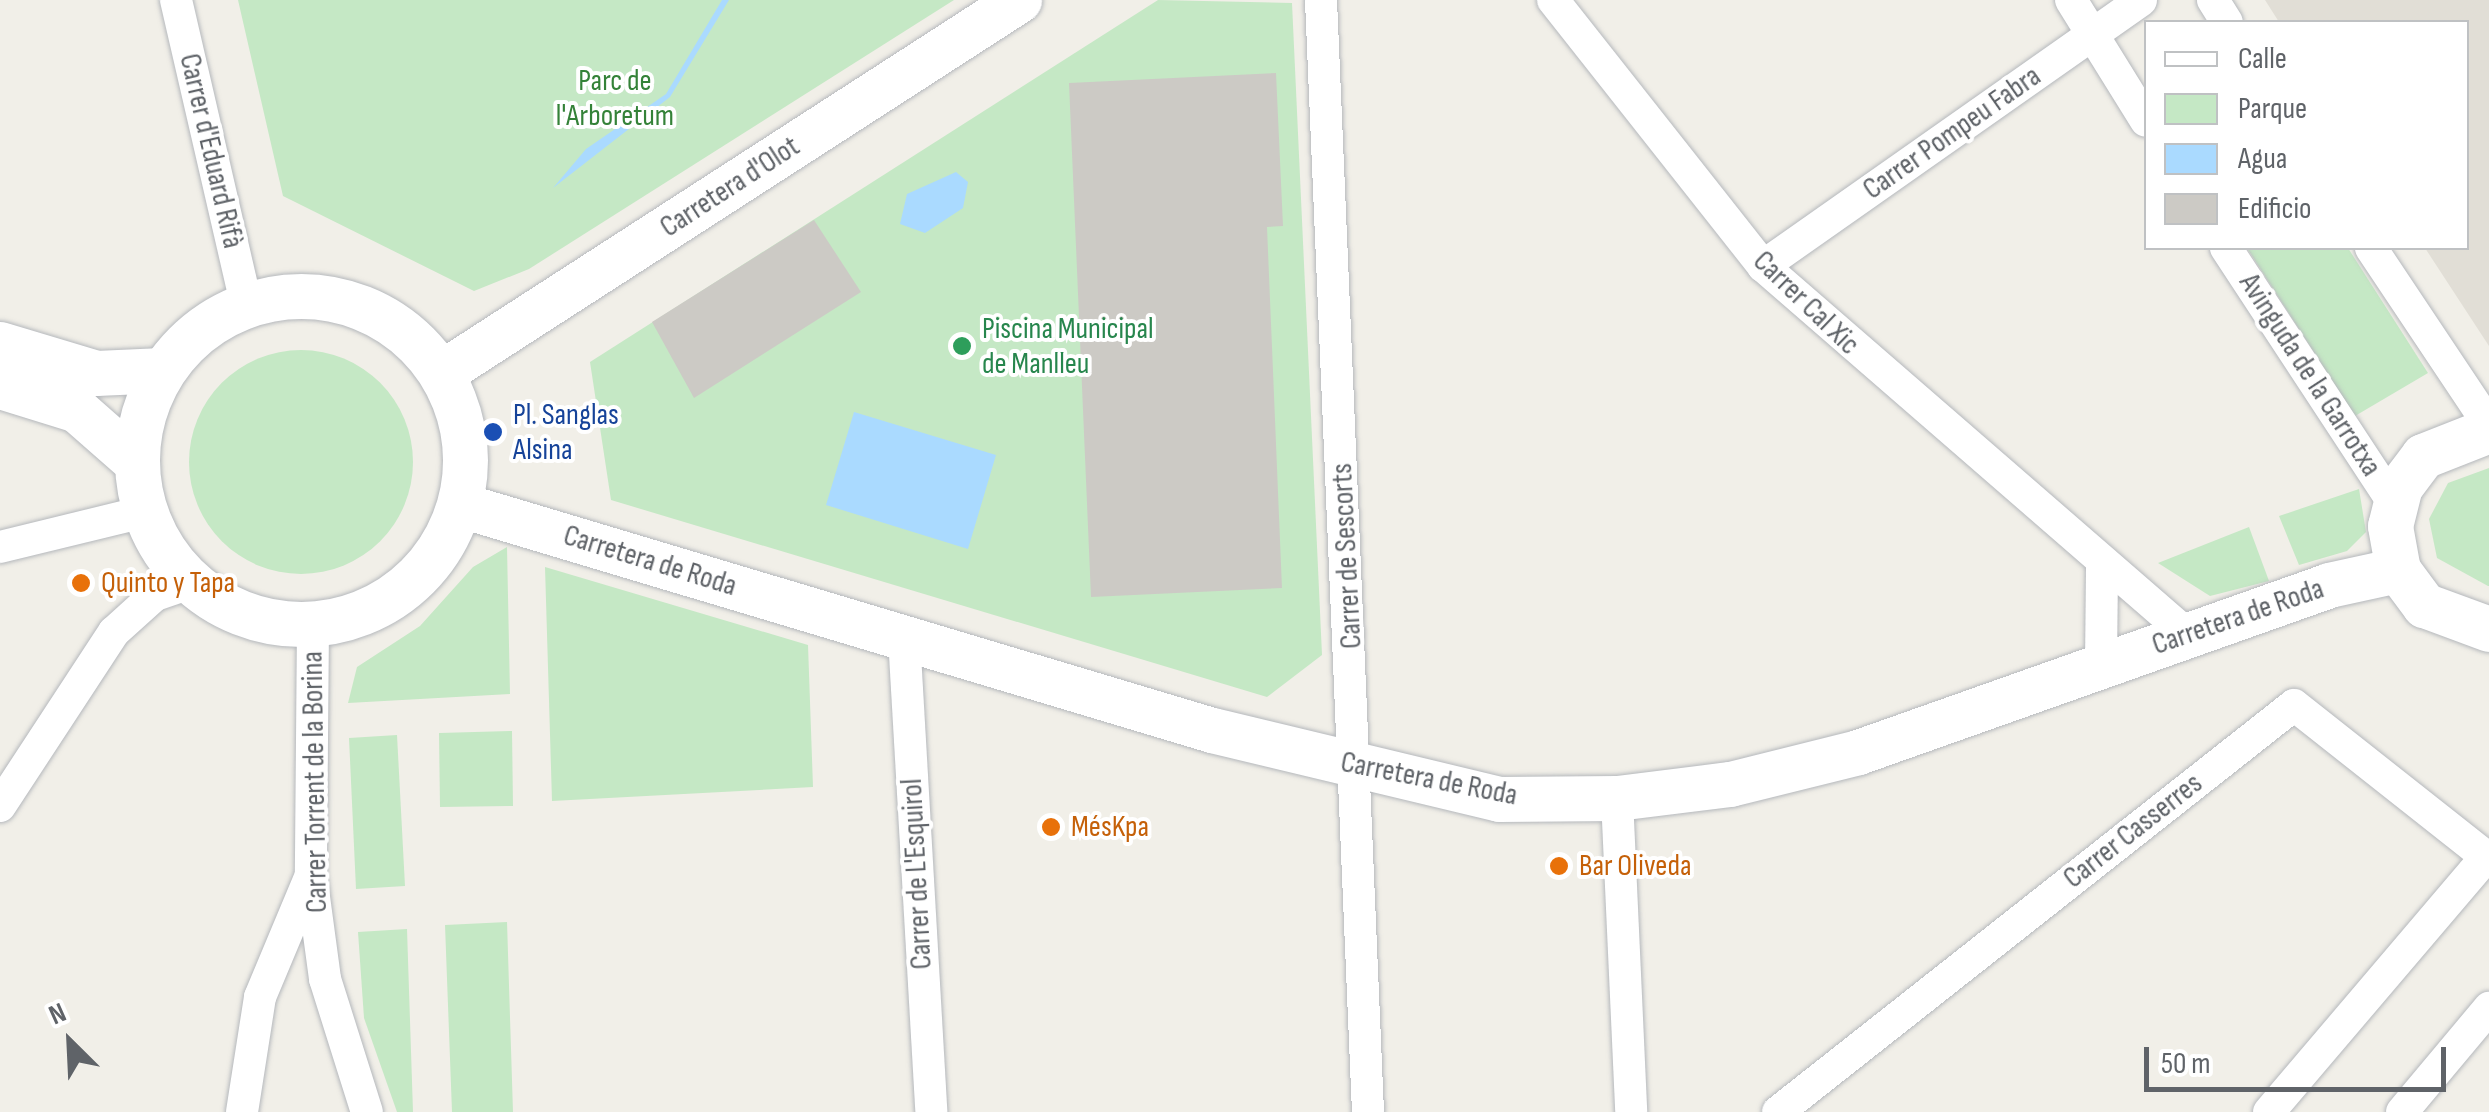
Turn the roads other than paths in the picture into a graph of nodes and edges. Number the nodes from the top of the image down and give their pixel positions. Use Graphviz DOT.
graph roads {
  1 [pos="176,0"];
  2 [pos="1019,0"];
  3 [pos="1321,0"];
  4 [pos="1553,0"];
  5 [pos="2071,0"];
  6 [pos="2141,0"];
  7 [pos="2093,35"];
  8 [pos="2144,117"];
  9 [pos="2227,250"];
  10 [pos="2372,250"];
  11 [pos="1762,266"];
  12 [pos="246,303"];
  13 [pos="0,344"];
  14 [pos="162,370"];
  15 [pos="442,373"];
  16 [pos="0,386"];
  17 [pos="2489,428"];
  18 [pos="135,461"];
  19 [pos="2394,504"];
  20 [pos="460,505"];
  21 [pos="144,512"];
  22 [pos="0,547"];
  23 [pos="2102,564"];
  24 [pos="2398,570"];
  25 [pos="190,583"];
  26 [pos="313,625"];
  27 [pos="2489,629"];
  28 [pos="2188,634"];
  29 [pos="904,637"];
  30 [pos="2102,665"];
  31 [pos="1354,768"];
  32 [pos="1617,798"];
  33 [pos="0,806"];
  34 [pos="2487,858"];
  35 [pos="312,876"];
  36 [pos="2489,1008"];
  37 [pos="242,1112"];
  38 [pos="367,1112"];
  39 [pos="931,1112"];
  40 [pos="1368,1112"];
  41 [pos="1631,1112"];
  42 [pos="1778,1112"];
  43 [pos="2269,1112"];
  44 [pos="2402,1112"];
  1 -- 12 [label="street, Carrer d'Eduard Rifà"];
  2 -- 15 [label="street, Carretera d'Olot"];
  3 -- 31 [label="street, Carrer de Sescorts"];
  4 -- 11 [label="street, Carrer Cal Xic"];
  5 -- 7 [label="street"];
  6 -- 7 [label="street, Carrer Pompeu Fabra"];
  7 -- 8 [label="street"];
  7 -- 11 [label="street, Carrer Pompeu Fabra"];
  9 -- 19 [label="street, Avinguda de la Garrotxa"];
  10 -- 17 [label="street"];
  11 -- 23 [label="street, Carrer Cal Xic"];
  12 -- 14 [label="street"];
  12 -- 15 [label="street"];
  13 -- 14 [label="street"];
  14 -- 18 [label="street"];
  15 -- 20 [label="street"];
  16 -- 18 [label="street"];
  17 -- 19 [label="street"];
  18 -- 21 [label="street"];
  19 -- 24 [label="street"];
  20 -- 26 [label="street"];
  20 -- 29 [label="street, Carretera de Roda"];
  21 -- 22 [label="street"];
  21 -- 25 [label="street"];
  23 -- 28 [label="street, Carrer Cal Xic"];
  23 -- 30 [label="street"];
  24 -- 27 [label="street"];
  24 -- 28 [label="street, Carretera de Roda"];
  25 -- 26 [label="street"];
  25 -- 33 [label="street"];
  26 -- 35 [label="street, Carrer Torrent de la Borina"];
  28 -- 30 [label="street, Carretera de Roda"];
  29 -- 31 [label="street, Carretera de Roda"];
  29 -- 39 [label="street, Carrer de L'Esquirol"];
  30 -- 32 [label="street, Carretera de Roda"];
  31 -- 32 [label="street, Carretera de Roda"];
  31 -- 40 [label="street, Carrer de Sescorts"];
  32 -- 41 [label="street"];
  34 -- 42 [label="street, Carrer Casserres"];
  34 -- 43 [label="street"];
  35 -- 37 [label="street"];
  35 -- 38 [label="street, Carrer Torrent de la Borina"];
  36 -- 44 [label="street"];
}
